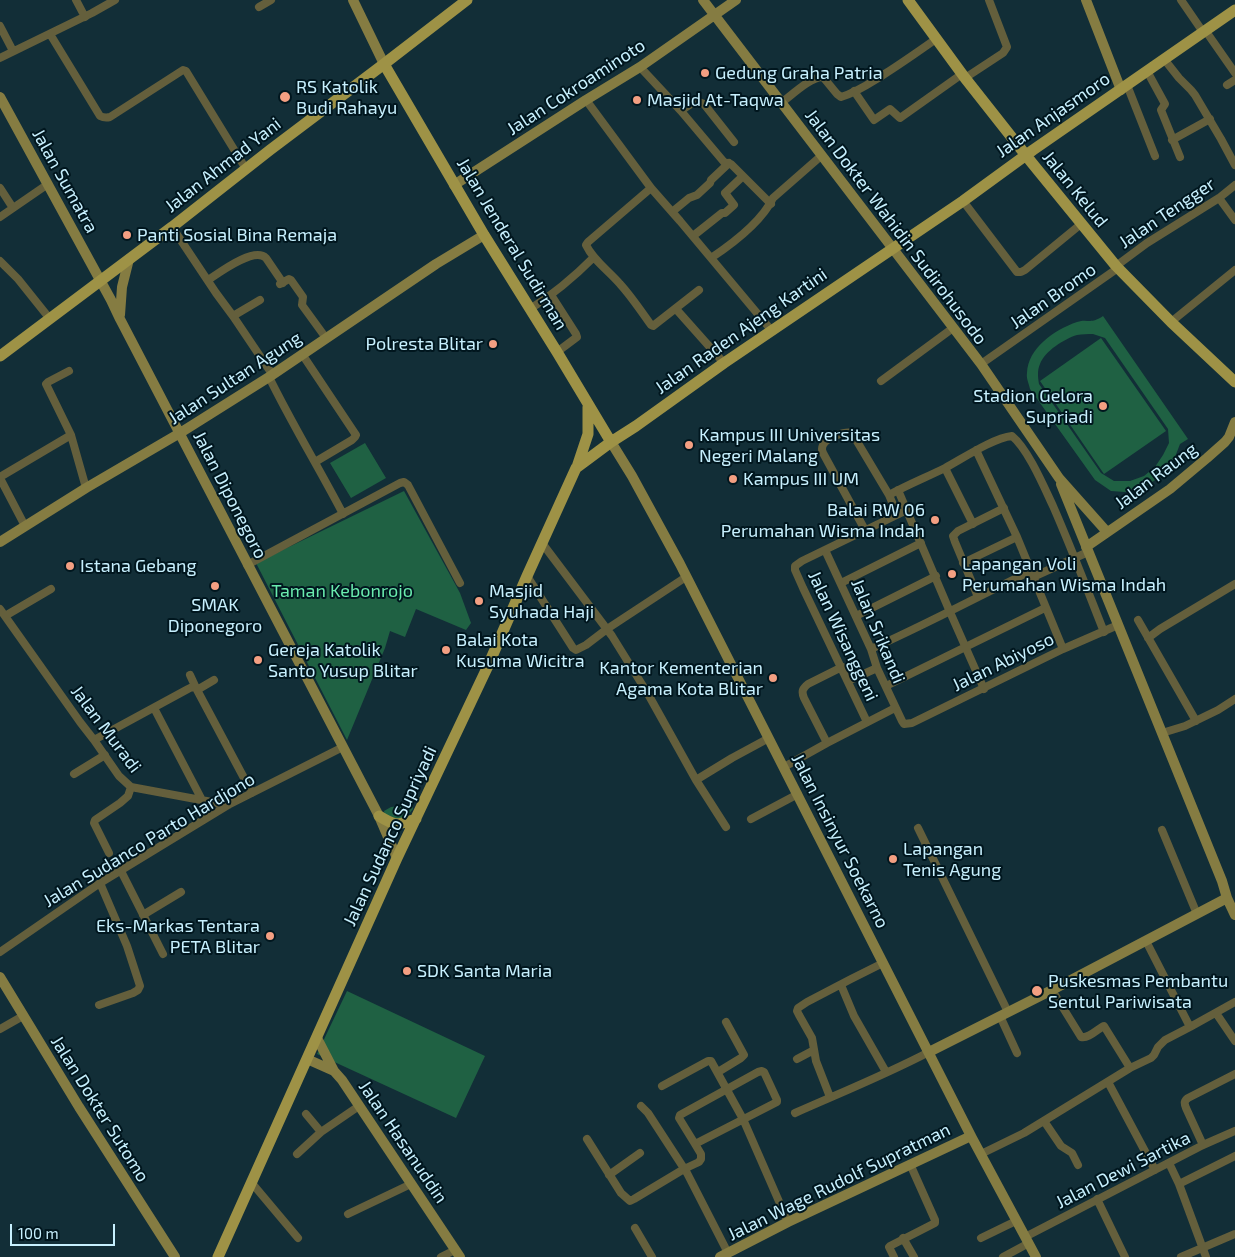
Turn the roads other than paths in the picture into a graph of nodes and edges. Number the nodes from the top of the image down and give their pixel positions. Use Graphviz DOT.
graph roads {
  1 [pos="76,0"];
  2 [pos="115,0"];
  3 [pos="271,0"];
  4 [pos="353,0"];
  5 [pos="467,0"];
  6 [pos="703,0"];
  7 [pos="736,0"];
  8 [pos="908,0"];
  9 [pos="990,0"];
  10 [pos="1086,0"];
  11 [pos="1181,0"];
  12 [pos="259,7"];
  13 [pos="1235,10"];
  14 [pos="713,14"];
  15 [pos="85,17"];
  16 [pos="0,26"];
  17 [pos="1204,31"];
  18 [pos="50,34"];
  19 [pos="936,38"];
  20 [pos="13,51"];
  21 [pos="0,58"];
  22 [pos="1164,59"];
  23 [pos="384,64"];
  24 [pos="640,67"];
  25 [pos="1147,71"];
  26 [pos="1235,73"];
  27 [pos="964,76"];
  28 [pos="1235,80"];
  29 [pos="1227,85"];
  30 [pos="1124,87"];
  31 [pos="854,91"];
  32 [pos="0,97"];
  33 [pos="586,100"];
  34 [pos="781,103"];
  35 [pos="681,111"];
  36 [pos="1210,119"];
  37 [pos="1172,140"];
  38 [pos="734,142"];
  39 [pos="1026,155"];
  40 [pos="821,156"];
  41 [pos="1155,156"];
  42 [pos="1180,157"];
  43 [pos="729,163"];
  44 [pos="1235,165"];
  45 [pos="249,166"];
  46 [pos="743,176"];
  47 [pos="48,184"];
  48 [pos="454,185"];
  49 [pos="1235,186"];
  50 [pos="0,188"];
  51 [pos="651,188"];
  52 [pos="1219,198"];
  53 [pos="963,201"];
  54 [pos="771,204"];
  55 [pos="13,208"];
  56 [pos="672,212"];
  57 [pos="0,217"];
  58 [pos="1235,220"];
  59 [pos="1081,224"];
  60 [pos="172,227"];
  61 [pos="484,235"];
  62 [pos="693,236"];
  63 [pos="892,249"];
  64 [pos="594,257"];
  65 [pos="711,258"];
  66 [pos="129,259"];
  67 [pos="0,260"];
  68 [pos="1117,267"];
  69 [pos="1235,270"];
  70 [pos="208,280"];
  71 [pos="100,281"];
  72 [pos="699,290"];
  73 [pos="551,295"];
  74 [pos="260,300"];
  75 [pos="530,309"];
  76 [pos="676,309"];
  77 [pos="233,316"];
  78 [pos="50,318"];
  79 [pos="120,319"];
  80 [pos="1171,322"];
  81 [pos="953,328"];
  82 [pos="772,331"];
  83 [pos="326,338"];
  84 [pos="556,352"];
  85 [pos="302,354"];
  86 [pos="0,356"];
  87 [pos="724,363"];
  88 [pos="981,364"];
  89 [pos="69,371"];
  90 [pos="270,376"];
  91 [pos="881,381"];
  92 [pos="1235,382"];
  93 [pos="588,404"];
  94 [pos="1235,422"];
  95 [pos="180,433"];
  96 [pos="71,435"];
  97 [pos="611,442"];
  98 [pos="976,450"];
  99 [pos="315,462"];
  100 [pos="576,468"];
  101 [pos="944,468"];
  102 [pos="0,477"];
  103 [pos="1059,478"];
  104 [pos="86,488"];
  105 [pos="898,490"];
  106 [pos="889,495"];
  107 [pos="1004,508"];
  108 [pos="908,510"];
  109 [pos="343,514"];
  110 [pos="897,514"];
  111 [pos="973,524"];
  112 [pos="25,526"];
  113 [pos="865,530"];
  114 [pos="1108,532"];
  115 [pos="1016,537"];
  116 [pos="0,542"];
  117 [pos="542,543"];
  118 [pos="921,543"];
  119 [pos="825,550"];
  120 [pos="1087,551"];
  121 [pos="1075,558"];
  122 [pos="963,563"];
  123 [pos="247,565"];
  124 [pos="1032,574"];
  125 [pos="686,576"];
  126 [pos="936,576"];
  127 [pos="525,581"];
  128 [pos="460,583"];
  129 [pos="841,583"];
  130 [pos="1235,584"];
  131 [pos="51,589"];
  132 [pos="978,597"];
  133 [pos="1045,608"];
  134 [pos="950,612"];
  135 [pos="2,613"];
  136 [pos="856,616"];
  137 [pos="1138,620"];
  138 [pos="1116,626"];
  139 [pos="607,629"];
  140 [pos="1104,632"];
  141 [pos="1148,638"];
  142 [pos="965,647"];
  143 [pos="871,649"];
  144 [pos="1063,650"];
  145 [pos="842,667"];
  146 [pos="877,668"];
  147 [pos="190,675"];
  148 [pos="214,680"];
  149 [pos="848,682"];
  150 [pos="886,686"];
  151 [pos="196,689"];
  152 [pos="984,689"];
  153 [pos="1235,699"];
  154 [pos="154,708"];
  155 [pos="895,708"];
  156 [pos="1196,721"];
  157 [pos="867,722"];
  158 [pos="904,724"];
  159 [pos="1162,733"];
  160 [pos="769,738"];
  161 [pos="94,740"];
  162 [pos="827,742"];
  163 [pos="343,747"];
  164 [pos="105,755"];
  165 [pos="784,767"];
  166 [pos="74,774"];
  167 [pos="696,780"];
  168 [pos="131,787"];
  169 [pos="252,794"];
  170 [pos="798,794"];
  171 [pos="202,800"];
  172 [pos="228,805"];
  173 [pos="379,816"];
  174 [pos="416,819"];
  175 [pos="751,819"];
  176 [pos="726,827"];
  177 [pos="918,828"];
  178 [pos="1162,830"];
  179 [pos="110,852"];
  180 [pos="397,858"];
  181 [pos="121,871"];
  182 [pos="100,884"];
  183 [pos="181,892"];
  184 [pos="1231,897"];
  185 [pos="143,914"];
  186 [pos="1197,914"];
  187 [pos="1235,915"];
  188 [pos="1146,941"];
  189 [pos="0,952"];
  190 [pos="162,954"];
  191 [pos="884,964"];
  192 [pos="0,977"];
  193 [pos="840,985"];
  194 [pos="1052,990"];
  195 [pos="1235,1002"];
  196 [pos="99,1005"];
  197 [pos="1216,1013"];
  198 [pos="1004,1014"];
  199 [pos="23,1016"];
  200 [pos="726,1022"];
  201 [pos="1190,1028"];
  202 [pos="0,1029"];
  203 [pos="317,1038"];
  204 [pos="1235,1041"];
  205 [pos="814,1050"];
  206 [pos="929,1052"];
  207 [pos="1018,1053"];
  208 [pos="307,1059"];
  209 [pos="797,1059"];
  210 [pos="1130,1068"];
  211 [pos="334,1071"];
  212 [pos="718,1072"];
  213 [pos="886,1072"];
  214 [pos="1235,1074"];
  215 [pos="1108,1082"];
  216 [pos="662,1086"];
  217 [pos="727,1088"];
  218 [pos="830,1097"];
  219 [pos="359,1106"];
  220 [pos="641,1106"];
  221 [pos="795,1113"];
  222 [pos="306,1114"];
  223 [pos="743,1119"];
  224 [pos="1044,1120"];
  225 [pos="1235,1131"];
  226 [pos="321,1132"];
  227 [pos="971,1136"];
  228 [pos="587,1139"];
  229 [pos="695,1144"];
  230 [pos="1203,1145"];
  231 [pos="640,1153"];
  232 [pos="297,1154"];
  233 [pos="981,1154"];
  234 [pos="1235,1156"];
  235 [pos="1169,1163"];
  236 [pos="910,1164"];
  237 [pos="1078,1165"];
  238 [pos="1155,1170"];
  239 [pos="686,1171"];
  240 [pos="609,1175"];
  241 [pos="251,1182"];
  242 [pos="411,1184"];
  243 [pos="1179,1184"];
  244 [pos="1097,1199"];
  245 [pos="348,1214"];
  246 [pos="1016,1221"];
  247 [pos="788,1222"];
  248 [pos="635,1228"];
  249 [pos="1235,1234"];
  250 [pos="298,1238"];
  251 [pos="903,1238"];
  252 [pos="981,1238"];
  253 [pos="1027,1240"];
  254 [pos="1202,1248"];
  255 [pos="458,1253"];
  256 [pos="729,1255"];
  257 [pos="175,1257"];
  258 [pos="218,1257"];
  259 [pos="441,1257"];
  260 [pos="652,1257"];
  261 [pos="894,1257"];
  262 [pos="914,1257"];
  263 [pos="1003,1257"];
  264 [pos="1036,1257"];
  265 [pos="1125,1257"];
  266 [pos="1181,1257"];
  267 [pos="1206,1257"];
  1 -- 15 [label="street"];
  2 -- 15 [label="street"];
  3 -- 12 [label="street"];
  4 -- 23 [label="main road"];
  5 -- 23 [label="main road, Jalan Ahmad Yani"];
  6 -- 14 [label="main road, Jalan Dokter Wahidin Sudirohusodo"];
  7 -- 14 [label="main road, Jalan Cokroaminoto"];
  8 -- 19 [label="main road, Jalan Kelud"];
  9 -- 27 [label="street"];
  10 -- 30 [label="main road"];
  11 -- 17 [label="street"];
  13 -- 17 [label="main road, Jalan Anjasmoro"];
  14 -- 24 [label="main road, Jalan Cokroaminoto"];
  14 -- 34 [label="main road, Jalan Dokter Wahidin Sudirohusodo"];
  15 -- 18 [label="street"];
  16 -- 20 [label="street"];
  17 -- 22 [label="main road, Jalan Anjasmoro"];
  17 -- 26 [label="street"];
  18 -- 20 [label="street"];
  18 -- 45 [label="street"];
  19 -- 27 [label="main road, Jalan Kelud"];
  19 -- 31 [label="street"];
  20 -- 21 [label="street"];
  22 -- 25 [label="main road, Jalan Anjasmoro"];
  22 -- 36 [label="street"];
  23 -- 45 [label="main road, Jalan Ahmad Yani"];
  23 -- 48 [label="main road, Jalan Jenderal Sudirman"];
  24 -- 33 [label="main road, Jalan Cokroaminoto"];
  24 -- 35 [label="street"];
  25 -- 30 [label="main road, Jalan Anjasmoro"];
  25 -- 37 [label="street"];
  27 -- 31 [label="street"];
  27 -- 39 [label="main road, Jalan Kelud"];
  28 -- 29 [label="street"];
  30 -- 39 [label="main road, Jalan Anjasmoro"];
  30 -- 41 [label="street"];
  31 -- 34 [label="street"];
  32 -- 47 [label="main road, Jalan Sumatra"];
  33 -- 48 [label="main road, Jalan Cokroaminoto"];
  33 -- 51 [label="street"];
  34 -- 40 [label="main road, Jalan Dokter Wahidin Sudirohusodo"];
  35 -- 38 [label="street"];
  35 -- 43 [label="street"];
  36 -- 37 [label="street"];
  36 -- 44 [label="street"];
  37 -- 42 [label="street"];
  39 -- 53 [label="main road, Jalan Anjasmoro"];
  39 -- 59 [label="main road, Jalan Kelud"];
  40 -- 54 [label="street"];
  40 -- 63 [label="main road, Jalan Dokter Wahidin Sudirohusodo"];
  43 -- 46 [label="street"];
  43 -- 56 [label="street"];
  45 -- 60 [label="main road, Jalan Ahmad Yani"];
  46 -- 54 [label="street"];
  46 -- 62 [label="street"];
  47 -- 55 [label="street"];
  47 -- 71 [label="main road, Jalan Sumatra"];
  48 -- 61 [label="main road, Jalan Jenderal Sudirman"];
  49 -- 52 [label="street, Jalan Tengger"];
  50 -- 55 [label="street"];
  51 -- 56 [label="street"];
  51 -- 64 [label="street"];
  52 -- 58 [label="street"];
  52 -- 68 [label="street, Jalan Tengger"];
  53 -- 59 [label="street"];
  53 -- 63 [label="main road, Jalan Anjasmoro"];
  54 -- 65 [label="street"];
  55 -- 57 [label="street"];
  56 -- 62 [label="street"];
  59 -- 68 [label="main road, Jalan Kelud"];
  60 -- 66 [label="main road, Jalan Ahmad Yani"];
  60 -- 70 [label="street"];
  61 -- 75 [label="main road, Jalan Jenderal Sudirman"];
  61 -- 83 [label="main road, Jalan Sultan Agung"];
  62 -- 65 [label="street"];
  63 -- 81 [label="main road, Jalan Dokter Wahidin Sudirohusodo"];
  63 -- 82 [label="main road, Jalan Raden Ajeng Kartini"];
  64 -- 73 [label="street"];
  64 -- 76 [label="street"];
  65 -- 82 [label="street"];
  66 -- 71 [label="main road, Jalan Ahmad Yani"];
  66 -- 79 [label="main road"];
  67 -- 78 [label="street"];
  68 -- 80 [label="main road, Jalan Kelud"];
  68 -- 88 [label="street, Jalan Bromo"];
  69 -- 80 [label="street"];
  70 -- 77 [label="street"];
  70 -- 83 [label="street"];
  71 -- 78 [label="main road, Jalan Ahmad Yani"];
  71 -- 79 [label="main road, Jalan Diponegoro"];
  72 -- 76 [label="street"];
  73 -- 75 [label="street"];
  73 -- 84 [label="street"];
  74 -- 77 [label="street"];
  75 -- 84 [label="main road, Jalan Jenderal Sudirman"];
  76 -- 87 [label="street"];
  77 -- 90 [label="street"];
  78 -- 86 [label="main road, Jalan Ahmad Yani"];
  79 -- 95 [label="main road, Jalan Diponegoro"];
  80 -- 92 [label="main road, Jalan Kelud"];
  81 -- 88 [label="main road, Jalan Dokter Wahidin Sudirohusodo"];
  81 -- 91 [label="street"];
  82 -- 87 [label="main road, Jalan Raden Ajeng Kartini"];
  83 -- 85 [label="main road, Jalan Sultan Agung"];
  84 -- 93 [label="main road, Jalan Jenderal Sudirman"];
  85 -- 90 [label="main road, Jalan Sultan Agung"];
  85 -- 99 [label="street"];
  87 -- 97 [label="main road, Jalan Raden Ajeng Kartini"];
  88 -- 103 [label="main road, Jalan Dokter Wahidin Sudirohusodo"];
  89 -- 96 [label="street"];
  90 -- 95 [label="main road, Jalan Sultan Agung"];
  90 -- 99 [label="street"];
  93 -- 97 [label="main road, Jalan Jenderal Sudirman"];
  93 -- 100 [label="main road"];
  94 -- 114 [label="main road, Jalan Raung"];
  95 -- 104 [label="main road, Jalan Sultan Agung"];
  95 -- 123 [label="main road, Jalan Diponegoro"];
  96 -- 102 [label="street"];
  96 -- 104 [label="street"];
  97 -- 100 [label="main road, Jalan Sudanco Supriyadi"];
  97 -- 125 [label="main road, Jalan Insinyur Soekarno"];
  98 -- 101 [label="street"];
  98 -- 107 [label="street"];
  98 -- 121 [label="street"];
  99 -- 109 [label="street"];
  100 -- 117 [label="main road, Jalan Sudanco Supriyadi"];
  101 -- 105 [label="street"];
  101 -- 111 [label="street"];
  102 -- 112 [label="street"];
  103 -- 114 [label="main road, Jalan Dokter Wahidin Sudirohusodo"];
  103 -- 120 [label="main road, Jalan Dokter Wahidin Sudirohusodo"];
  104 -- 112 [label="main road, Jalan Sultan Agung"];
  105 -- 106 [label="street"];
  105 -- 108 [label="street"];
  106 -- 110 [label="street"];
  106 -- 113 [label="street"];
  107 -- 111 [label="street"];
  107 -- 115 [label="street"];
  108 -- 110 [label="street"];
  108 -- 118 [label="street"];
  109 -- 123 [label="street"];
  109 -- 128 [label="street"];
  110 -- 113 [label="street"];
  111 -- 122 [label="street"];
  112 -- 116 [label="main road, Jalan Sultan Agung"];
  113 -- 119 [label="street"];
  114 -- 120 [label="main road, Jalan Raung"];
  115 -- 122 [label="street"];
  115 -- 124 [label="street"];
  117 -- 127 [label="main road, Jalan Sudanco Supriyadi"];
  117 -- 139 [label="street"];
  118 -- 126 [label="street"];
  118 -- 129 [label="street"];
  119 -- 129 [label="street, Jalan Srikandi"];
  119 -- 145 [label="street, Jalan Wisanggeni"];
  120 -- 121 [label="street"];
  120 -- 138 [label="main road, Jalan Dokter Wahidin Sudirohusodo"];
  121 -- 124 [label="street"];
  121 -- 140 [label="street"];
  122 -- 132 [label="street"];
  123 -- 163 [label="main road, Jalan Diponegoro"];
  124 -- 132 [label="street"];
  124 -- 133 [label="street"];
  125 -- 139 [label="street"];
  125 -- 160 [label="main road, Jalan Insinyur Soekarno"];
  126 -- 134 [label="street"];
  126 -- 136 [label="street"];
  127 -- 139 [label="street"];
  127 -- 174 [label="main road, Jalan Sudanco Supriyadi"];
  129 -- 136 [label="street, Jalan Srikandi"];
  130 -- 141 [label="street"];
  131 -- 135 [label="street"];
  132 -- 134 [label="street"];
  133 -- 142 [label="street"];
  133 -- 144 [label="street"];
  134 -- 142 [label="street"];
  134 -- 143 [label="street"];
  135 -- 161 [label="street, Jalan Muradi"];
  136 -- 143 [label="street, Jalan Srikandi"];
  137 -- 141 [label="street"];
  138 -- 140 [label="street, Jalan Abiyoso"];
  138 -- 159 [label="main road, Jalan Dokter Wahidin Sudirohusodo"];
  139 -- 167 [label="street"];
  140 -- 144 [label="street, Jalan Abiyoso"];
  141 -- 156 [label="street"];
  142 -- 150 [label="street"];
  142 -- 152 [label="street"];
  143 -- 146 [label="street, Jalan Srikandi"];
  144 -- 152 [label="street, Jalan Abiyoso"];
  145 -- 149 [label="street, Jalan Wisanggeni"];
  145 -- 162 [label="street"];
  146 -- 149 [label="street"];
  146 -- 150 [label="street, Jalan Srikandi"];
  147 -- 151 [label="street"];
  148 -- 151 [label="street"];
  149 -- 157 [label="street, Jalan Wisanggeni"];
  150 -- 155 [label="street, Jalan Srikandi"];
  151 -- 154 [label="street"];
  151 -- 169 [label="street"];
  152 -- 158 [label="street, Jalan Abiyoso"];
  153 -- 156 [label="street"];
  154 -- 161 [label="street"];
  154 -- 171 [label="street"];
  155 -- 157 [label="street"];
  155 -- 158 [label="street, Jalan Srikandi"];
  156 -- 159 [label="street"];
  157 -- 162 [label="street"];
  159 -- 184 [label="main road, Jalan Dokter Wahidin Sudirohusodo"];
  160 -- 165 [label="main road, Jalan Insinyur Soekarno"];
  160 -- 167 [label="street"];
  161 -- 164 [label="street, Jalan Muradi"];
  162 -- 165 [label="street"];
  163 -- 169 [label="street, Jalan Sudanco Parto Hardjono"];
  163 -- 173 [label="main road, Jalan Diponegoro"];
  164 -- 166 [label="street"];
  164 -- 168 [label="street, Jalan Muradi"];
  165 -- 170 [label="main road, Jalan Insinyur Soekarno"];
  167 -- 176 [label="street"];
  168 -- 171 [label="street, Jalan Muradi"];
  168 -- 179 [label="street"];
  169 -- 172 [label="street, Jalan Sudanco Parto Hardjono"];
  170 -- 175 [label="street"];
  170 -- 191 [label="main road, Jalan Insinyur Soekarno"];
  171 -- 172 [label="street, Jalan Muradi"];
  172 -- 181 [label="street, Jalan Sudanco Parto Hardjono"];
  173 -- 174 [label="main road"];
  173 -- 180 [label="main road, Jalan Diponegoro"];
  174 -- 180 [label="main road, Jalan Sudanco Supriyadi"];
  177 -- 198 [label="street"];
  178 -- 186 [label="street"];
  180 -- 203 [label="main road, Jalan Sudanco Supriyadi"];
  181 -- 182 [label="street, Jalan Sudanco Parto Hardjono"];
  181 -- 185 [label="street"];
  182 -- 189 [label="street, Jalan Sudanco Parto Hardjono"];
  182 -- 196 [label="street"];
  183 -- 185 [label="street"];
  184 -- 186 [label="main road"];
  184 -- 187 [label="main road, Jalan Dokter Wahidin Sudirohusodo"];
  185 -- 190 [label="street"];
  186 -- 188 [label="main road"];
  188 -- 194 [label="main road"];
  188 -- 201 [label="street"];
  191 -- 193 [label="street"];
  191 -- 206 [label="main road, Jalan Insinyur Soekarno"];
  192 -- 199 [label="main road, Jalan Dokter Sutomo"];
  193 -- 205 [label="street"];
  193 -- 213 [label="street"];
  194 -- 198 [label="main road"];
  194 -- 210 [label="street"];
  195 -- 197 [label="street"];
  197 -- 201 [label="street"];
  197 -- 204 [label="street"];
  198 -- 206 [label="main road"];
  198 -- 207 [label="street"];
  199 -- 202 [label="street"];
  199 -- 257 [label="main road, Jalan Dokter Sutomo"];
  200 -- 212 [label="street"];
  201 -- 210 [label="street"];
  203 -- 208 [label="main road, Jalan Sudanco Supriyadi"];
  203 -- 211 [label="main road"];
  205 -- 209 [label="street"];
  205 -- 218 [label="street"];
  206 -- 213 [label="street"];
  206 -- 227 [label="main road, Jalan Insinyur Soekarno"];
  208 -- 211 [label="main road, Jalan Hasanuddin"];
  208 -- 241 [label="main road, Jalan Sudanco Supriyadi"];
  210 -- 215 [label="street"];
  211 -- 219 [label="main road, Jalan Hasanuddin"];
  212 -- 216 [label="street"];
  212 -- 217 [label="street"];
  213 -- 218 [label="street"];
  214 -- 230 [label="street"];
  215 -- 224 [label="street"];
  215 -- 238 [label="street"];
  217 -- 223 [label="street"];
  217 -- 223 [label="street"];
  217 -- 229 [label="street"];
  218 -- 221 [label="street"];
  219 -- 226 [label="street"];
  219 -- 242 [label="main road, Jalan Hasanuddin"];
  220 -- 239 [label="street"];
  222 -- 226 [label="street"];
  223 -- 229 [label="street"];
  223 -- 247 [label="street"];
  224 -- 233 [label="street"];
  224 -- 237 [label="street"];
  225 -- 230 [label="street, Jalan Dewi Sartika"];
  226 -- 232 [label="street"];
  227 -- 233 [label="main road, Jalan Insinyur Soekarno"];
  227 -- 236 [label="main road, Jalan Wage Rudolf Supratman"];
  228 -- 240 [label="street"];
  229 -- 239 [label="street"];
  230 -- 235 [label="street, Jalan Dewi Sartika"];
  231 -- 240 [label="street"];
  233 -- 246 [label="main road, Jalan Insinyur Soekarno"];
  234 -- 243 [label="street"];
  235 -- 238 [label="street, Jalan Dewi Sartika"];
  235 -- 243 [label="street"];
  236 -- 247 [label="main road, Jalan Wage Rudolf Supratman"];
  236 -- 251 [label="street"];
  238 -- 244 [label="street, Jalan Dewi Sartika"];
  239 -- 240 [label="street"];
  239 -- 256 [label="street"];
  241 -- 250 [label="street"];
  241 -- 258 [label="main road, Jalan Sudanco Supriyadi"];
  242 -- 245 [label="street"];
  242 -- 255 [label="main road, Jalan Hasanuddin"];
  243 -- 254 [label="street"];
  244 -- 253 [label="street, Jalan Dewi Sartika"];
  244 -- 265 [label="street"];
  246 -- 252 [label="street"];
  246 -- 253 [label="main road, Jalan Insinyur Soekarno"];
  247 -- 256 [label="main road, Jalan Wage Rudolf Supratman"];
  248 -- 260 [label="street"];
  249 -- 254 [label="street"];
  251 -- 261 [label="street"];
  251 -- 262 [label="street"];
  253 -- 263 [label="street, Jalan Dewi Sartika"];
  253 -- 264 [label="main road, Jalan Insinyur Soekarno"];
  254 -- 266 [label="street"];
  254 -- 267 [label="street"];
  255 -- 259 [label="street"];
}
